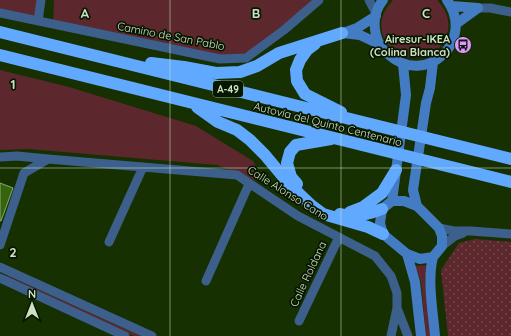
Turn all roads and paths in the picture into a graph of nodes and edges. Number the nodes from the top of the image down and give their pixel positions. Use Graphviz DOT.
graph roads {
  1 [pos="41,0"];
  2 [pos="318,0"];
  3 [pos="369,0"];
  4 [pos="383,0"];
  5 [pos="449,3"];
  6 [pos="478,8"];
  7 [pos="511,12"];
  8 [pos="0,13"];
  9 [pos="376,14"];
  10 [pos="38,21"];
  11 [pos="456,24"];
  12 [pos="0,32"];
  13 [pos="342,33"];
  14 [pos="323,39"];
  15 [pos="379,44"];
  16 [pos="0,55"];
  17 [pos="100,57"];
  18 [pos="433,62"];
  19 [pos="403,64"];
  20 [pos="191,103"];
  21 [pos="356,120"];
  22 [pos="334,138"];
  23 [pos="17,156"];
  24 [pos="0,157"];
  25 [pos="48,159"];
  26 [pos="511,159"];
  27 [pos="143,167"];
  28 [pos="396,170"];
  29 [pos="24,173"];
  30 [pos="511,182"];
  31 [pos="250,184"];
  32 [pos="392,201"];
  33 [pos="417,206"];
  34 [pos="382,209"];
  35 [pos="343,215"];
  36 [pos="439,228"];
  37 [pos="471,231"];
  38 [pos="383,234"];
  39 [pos="511,234"];
  40 [pos="339,237"];
  41 [pos="109,242"];
  42 [pos="0,245"];
  43 [pos="442,246"];
  44 [pos="407,254"];
  45 [pos="433,257"];
  46 [pos="0,267"];
  47 [pos="0,278"];
  48 [pos="206,282"];
  49 [pos="397,308"];
  50 [pos="299,321"];
  51 [pos="125,336"];
  52 [pos="152,336"];
  53 [pos="391,336"];
  54 [pos="408,336"];
  55 [pos="421,336"];
  56 [pos="435,336"];
  1 -- 10 [label="street"];
  2 -- 10 [label="street, Camino de San Pablo"];
  3 -- 9 [label="street"];
  4 -- 9 [label="street"];
  5 -- 6 [label="street"];
  5 -- 11 [label="street"];
  6 -- 7 [label="street"];
  6 -- 11 [label="street"];
  8 -- 10 [label="street, Camino de San Pablo"];
  9 -- 13 [label="street"];
  9 -- 15 [label="street"];
  11 -- 18 [label="street"];
  12 -- 17 [label="highway, Autovía del Quinto Centenario / A-49"];
  13 -- 14 [label="highway"];
  13 -- 15 [label="street"];
  14 -- 17 [label="highway"];
  14 -- 21 [label="highway"];
  15 -- 19 [label="street"];
  16 -- 20 [label="highway, Autovía del Quinto Centenario / A-49"];
  17 -- 21 [label="highway, Autovía del Quinto Centenario / A-49"];
  18 -- 19 [label="street"];
  18 -- 33 [label="street"];
  19 -- 28 [label="street"];
  20 -- 22 [label="highway, Autovía del Quinto Centenario / A-49"];
  20 -- 38 [label="highway"];
  21 -- 26 [label="highway, Autovía del Quinto Centenario / A-49"];
  22 -- 30 [label="highway, Autovía del Quinto Centenario / A-49"];
  22 -- 35 [label="highway"];
  23 -- 24 [label="street, Calle Alonso Cano"];
  23 -- 25 [label="street, Calle Alonso Cano"];
  23 -- 29 [label="street"];
  25 -- 27 [label="street, Calle Alonso Cano"];
  25 -- 29 [label="street"];
  27 -- 31 [label="street, Calle Alonso Cano"];
  27 -- 41 [label="street"];
  28 -- 32 [label="street"];
  28 -- 35 [label="highway"];
  29 -- 42 [label="street"];
  31 -- 40 [label="street, Calle Alonso Cano"];
  31 -- 48 [label="street"];
  32 -- 33 [label="street"];
  32 -- 34 [label="street"];
  33 -- 36 [label="street"];
  34 -- 35 [label="highway"];
  34 -- 38 [label="street"];
  36 -- 37 [label="street"];
  36 -- 43 [label="street"];
  37 -- 39 [label="street"];
  37 -- 43 [label="street"];
  38 -- 44 [label="street"];
  40 -- 49 [label="street, Calle Alonso Cano"];
  40 -- 50 [label="street, Calle Roldana"];
  43 -- 45 [label="street"];
  44 -- 45 [label="street"];
  44 -- 55 [label="street"];
  45 -- 56 [label="street"];
  46 -- 52 [label="street"];
  47 -- 51 [label="street"];
  49 -- 53 [label="street, Calle Alonso Cano"];
  49 -- 54 [label="street"];
}
